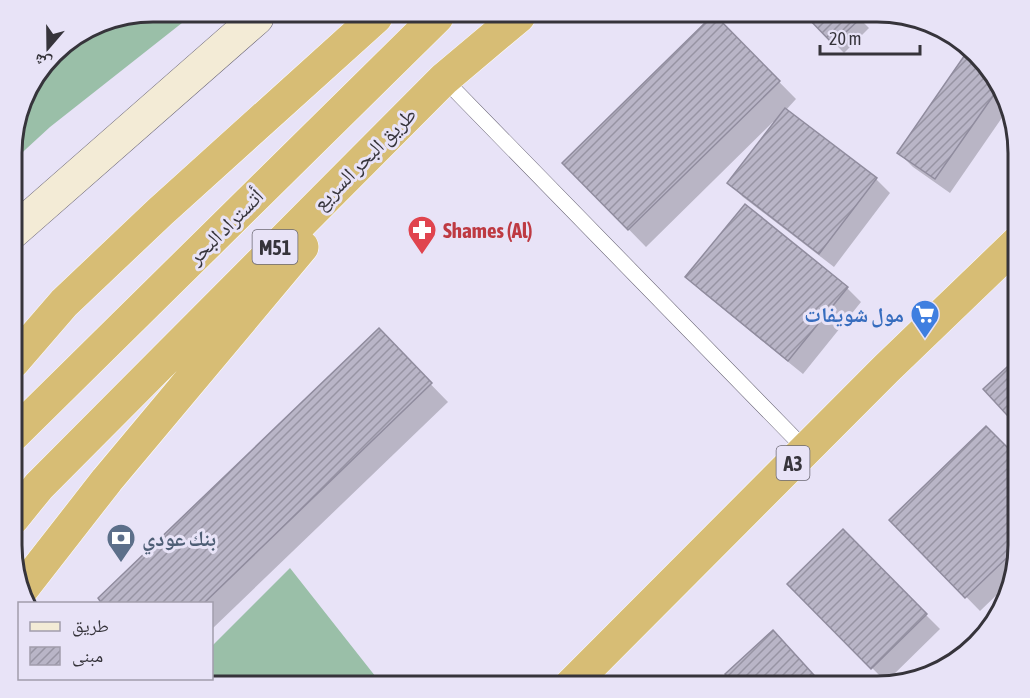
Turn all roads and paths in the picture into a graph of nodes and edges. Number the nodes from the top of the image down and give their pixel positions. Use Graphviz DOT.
graph roads {
  1 [pos="252,22"];
  2 [pos="370,22"];
  3 [pos="431,22"];
  4 [pos="511,22"];
  5 [pos="444,79"];
  6 [pos="364,158"];
  7 [pos="22,224"];
  8 [pos="1007,252"];
  9 [pos="22,351"];
  10 [pos="23,425"];
  11 [pos="806,450"];
  12 [pos="23,506"];
  13 [pos="28,582"];
  14 [pos="580,676"];
  1 -- 7 [label="street"];
  2 -- 9 [label="highway"];
  3 -- 10 [label="highway, أتستراد البحر / M51"];
  4 -- 5 [label="highway, طريق البحر السريع / M51"];
  5 -- 6 [label="highway, طريق البحر السريع / M51"];
  5 -- 11 [label="lane"];
  6 -- 12 [label="highway, طريق البحر السريع / M51"];
  6 -- 13 [label="highway"];
  8 -- 11 [label="highway, A3"];
  11 -- 14 [label="highway, A3"];
}
